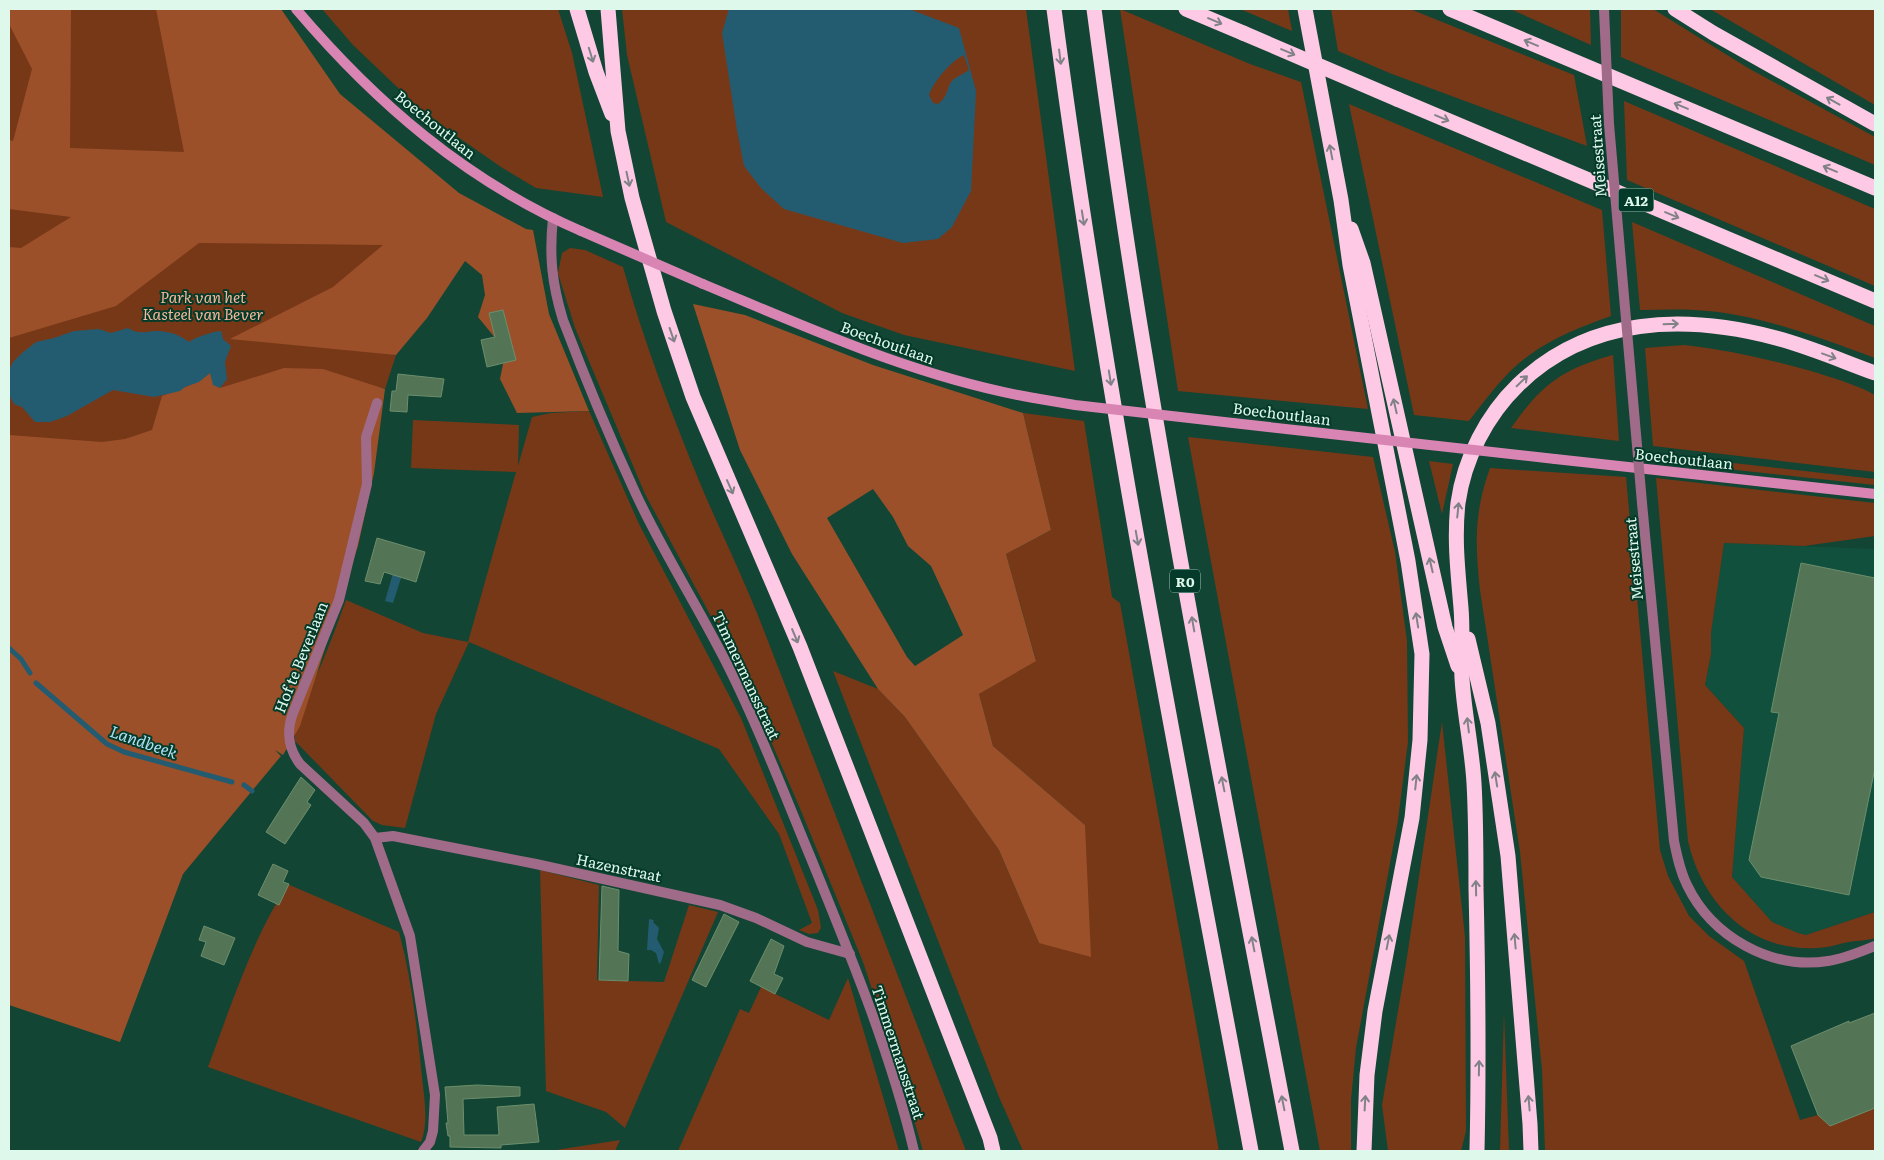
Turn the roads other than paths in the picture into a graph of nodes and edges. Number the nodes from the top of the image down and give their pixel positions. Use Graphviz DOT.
graph roads {
  1 [pos="296,9"];
  2 [pos="577,9"];
  3 [pos="608,9"];
  4 [pos="1054,9"];
  5 [pos="1094,9"];
  6 [pos="1186,9"];
  7 [pos="1305,9"];
  8 [pos="1450,9"];
  9 [pos="1604,9"];
  10 [pos="1675,9"];
  11 [pos="1875,124"];
  12 [pos="618,131"];
  13 [pos="1875,188"];
  14 [pos="1341,200"];
  15 [pos="553,218"];
  16 [pos="1875,301"];
  17 [pos="1875,373"];
  18 [pos="377,403"];
  19 [pos="1875,494"];
  20 [pos="1462,611"];
  21 [pos="1462,679"];
  22 [pos="374,838"];
  23 [pos="1875,946"];
  24 [pos="850,954"];
  25 [pos="994,1147"];
  26 [pos="427,1150"];
  27 [pos="914,1151"];
  28 [pos="1251,1151"];
  29 [pos="1292,1151"];
  30 [pos="1364,1151"];
  31 [pos="1477,1151"];
  32 [pos="1531,1151"];
  1 -- 15 [label="main road, Boechoutlaan"];
  2 -- 12 [label="highway, one-way"];
  3 -- 12 [label="highway"];
  4 -- 28 [label="highway, one-way"];
  29 -- 5 [label="highway, R0, one-way"];
  6 -- 16 [label="highway, A12, one-way, bridge"];
  14 -- 7 [label="highway, one-way"];
  13 -- 8 [label="highway, one-way"];
  9 -- 23 [label="street, Meisestraat, bridge"];
  11 -- 10 [label="highway, one-way"];
  12 -- 25 [label="highway, one-way"];
  21 -- 14 [label="highway, one-way"];
  30 -- 14 [label="highway, one-way"];
  15 -- 19 [label="main road, Boechoutlaan, bridge"];
  15 -- 24 [label="street, Timmermansstraat"];
  20 -- 17 [label="highway, one-way"];
  18 -- 22 [label="street, Hof te Beverlaan"];
  20 -- 21 [label="highway"];
  32 -- 20 [label="highway, one-way"];
  31 -- 21 [label="highway, one-way"];
  22 -- 24 [label="street, Hazenstraat"];
  22 -- 26 [label="street, Hof te Beverlaan"];
  24 -- 27 [label="street, Timmermansstraat"];
}
